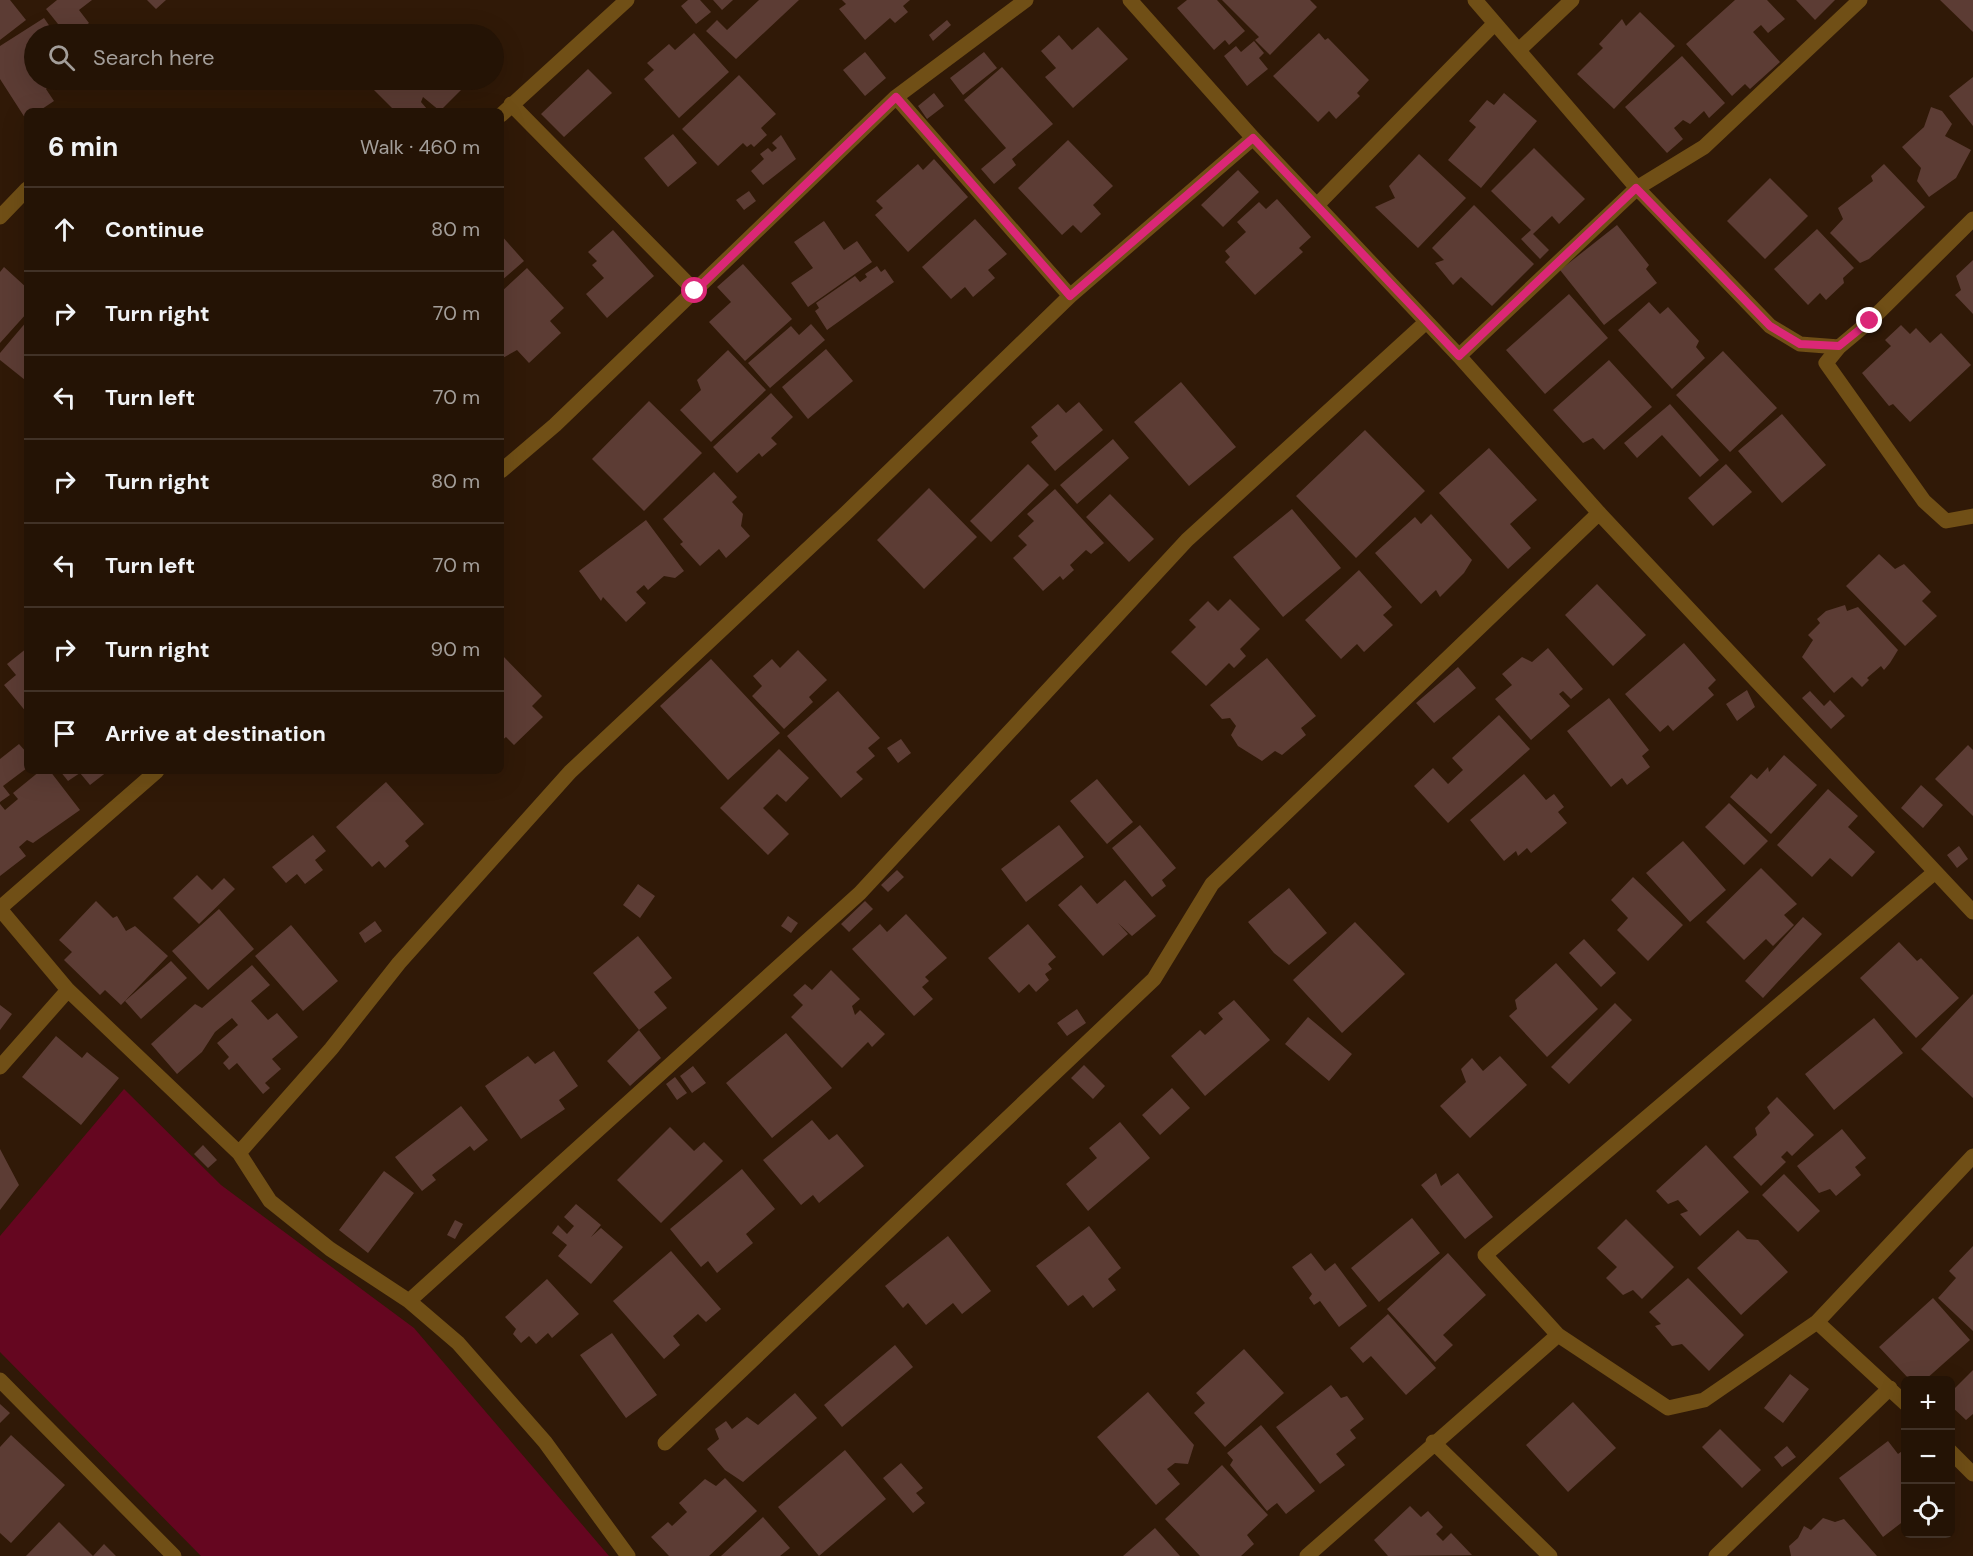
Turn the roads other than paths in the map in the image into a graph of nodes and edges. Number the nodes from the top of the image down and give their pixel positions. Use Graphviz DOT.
graph roads {
  1 [pos="627,0"];
  2 [pos="1026,0"];
  3 [pos="1130,0"];
  4 [pos="1475,0"];
  5 [pos="1572,0"];
  6 [pos="1860,0"];
  7 [pos="1495,23"];
  8 [pos="1520,49"];
  9 [pos="896,97"];
  10 [pos="506,109"];
  11 [pos="1253,138"];
  12 [pos="1636,188"];
  13 [pos="24,192"];
  14 [pos="1317,205"];
  15 [pos="0,217"];
  16 [pos="1973,219"];
  17 [pos="695,291"];
  18 [pos="1070,296"];
  19 [pos="1425,323"];
  20 [pos="1839,346"];
  21 [pos="1459,356"];
  22 [pos="504,468"];
  23 [pos="1599,513"];
  24 [pos="1973,516"];
  25 [pos="154,774"];
  26 [pos="1935,872"];
  27 [pos="0,908"];
  28 [pos="1973,912"];
  29 [pos="68,990"];
  30 [pos="0,1067"];
  31 [pos="239,1153"];
  32 [pos="1973,1156"];
  33 [pos="409,1301"];
  34 [pos="1817,1322"];
  35 [pos="1558,1335"];
  36 [pos="0,1380"];
  37 [pos="1890,1388"];
  38 [pos="1901,1400"];
  39 [pos="1433,1442"];
  40 [pos="665,1443"];
  41 [pos="1955,1456"];
  42 [pos="1973,1474"];
  43 [pos="174,1556"];
  44 [pos="628,1556"];
  45 [pos="1307,1556"];
  46 [pos="1550,1556"];
  47 [pos="1716,1556"];
  1 -- 10 [label="street"];
  2 -- 9 [label="street"];
  3 -- 11 [label="street"];
  4 -- 7 [label="street"];
  5 -- 8 [label="street"];
  6 -- 12 [label="street"];
  7 -- 8 [label="street"];
  7 -- 14 [label="street"];
  8 -- 12 [label="street"];
  9 -- 17 [label="street"];
  9 -- 18 [label="street"];
  10 -- 17 [label="street"];
  11 -- 14 [label="street"];
  11 -- 18 [label="street"];
  12 -- 20 [label="street"];
  12 -- 21 [label="street"];
  13 -- 15 [label="street"];
  14 -- 19 [label="street"];
  16 -- 20 [label="street"];
  17 -- 22 [label="street"];
  18 -- 31 [label="street"];
  19 -- 21 [label="street"];
  19 -- 33 [label="street"];
  20 -- 24 [label="street"];
  21 -- 23 [label="street"];
  23 -- 26 [label="street"];
  23 -- 40 [label="street"];
  25 -- 27 [label="street"];
  26 -- 28 [label="street"];
  26 -- 35 [label="street"];
  27 -- 29 [label="street"];
  29 -- 30 [label="street"];
  29 -- 31 [label="street"];
  31 -- 33 [label="street"];
  32 -- 34 [label="street"];
  33 -- 44 [label="street"];
  34 -- 35 [label="street"];
  34 -- 37 [label="street"];
  35 -- 39 [label="street"];
  36 -- 43 [label="street"];
  37 -- 38 [label="street"];
  37 -- 47 [label="street"];
  39 -- 45 [label="street"];
  39 -- 46 [label="street"];
  41 -- 42 [label="street"];
}
